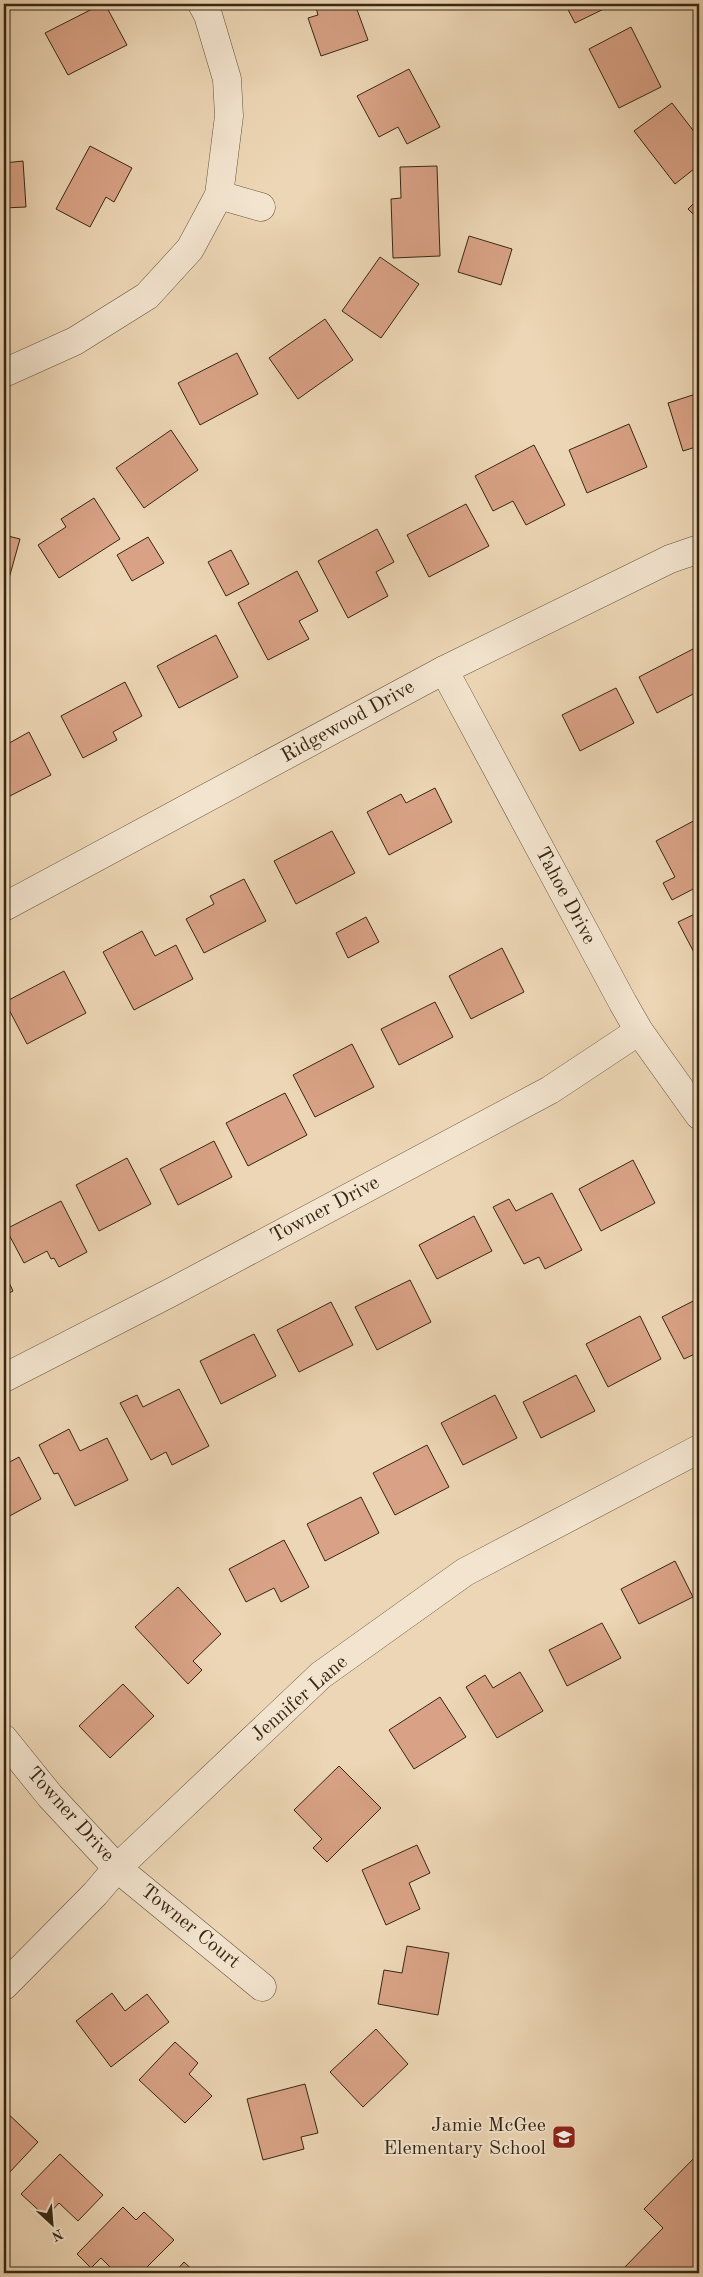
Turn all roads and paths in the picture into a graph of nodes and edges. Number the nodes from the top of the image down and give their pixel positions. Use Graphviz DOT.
graph roads {
  1 [pos="202,4"];
  2 [pos="219,195"];
  3 [pos="261,207"];
  4 [pos="4,373"];
  5 [pos="699,548"];
  6 [pos="444,670"];
  7 [pos="4,907"];
  8 [pos="639,1031"];
  9 [pos="699,1115"];
  10 [pos="4,1378"];
  11 [pos="699,1449"];
  12 [pos="4,1739"];
  13 [pos="117,1868"];
  14 [pos="4,1986"];
  15 [pos="262,1987"];
  1 -- 2 [label="street"];
  2 -- 3 [label="street"];
  2 -- 4 [label="street"];
  5 -- 6 [label="street, Ridgewood Drive"];
  6 -- 7 [label="street, Ridgewood Drive"];
  6 -- 8 [label="street, Tahoe Drive"];
  8 -- 9 [label="street, Tahoe Drive"];
  8 -- 10 [label="street, Towner Drive"];
  11 -- 13 [label="street, Jennifer Lane"];
  12 -- 13 [label="street, Towner Drive"];
  13 -- 14 [label="street, Jennifer Lane"];
  13 -- 15 [label="street, Towner Court"];
}
